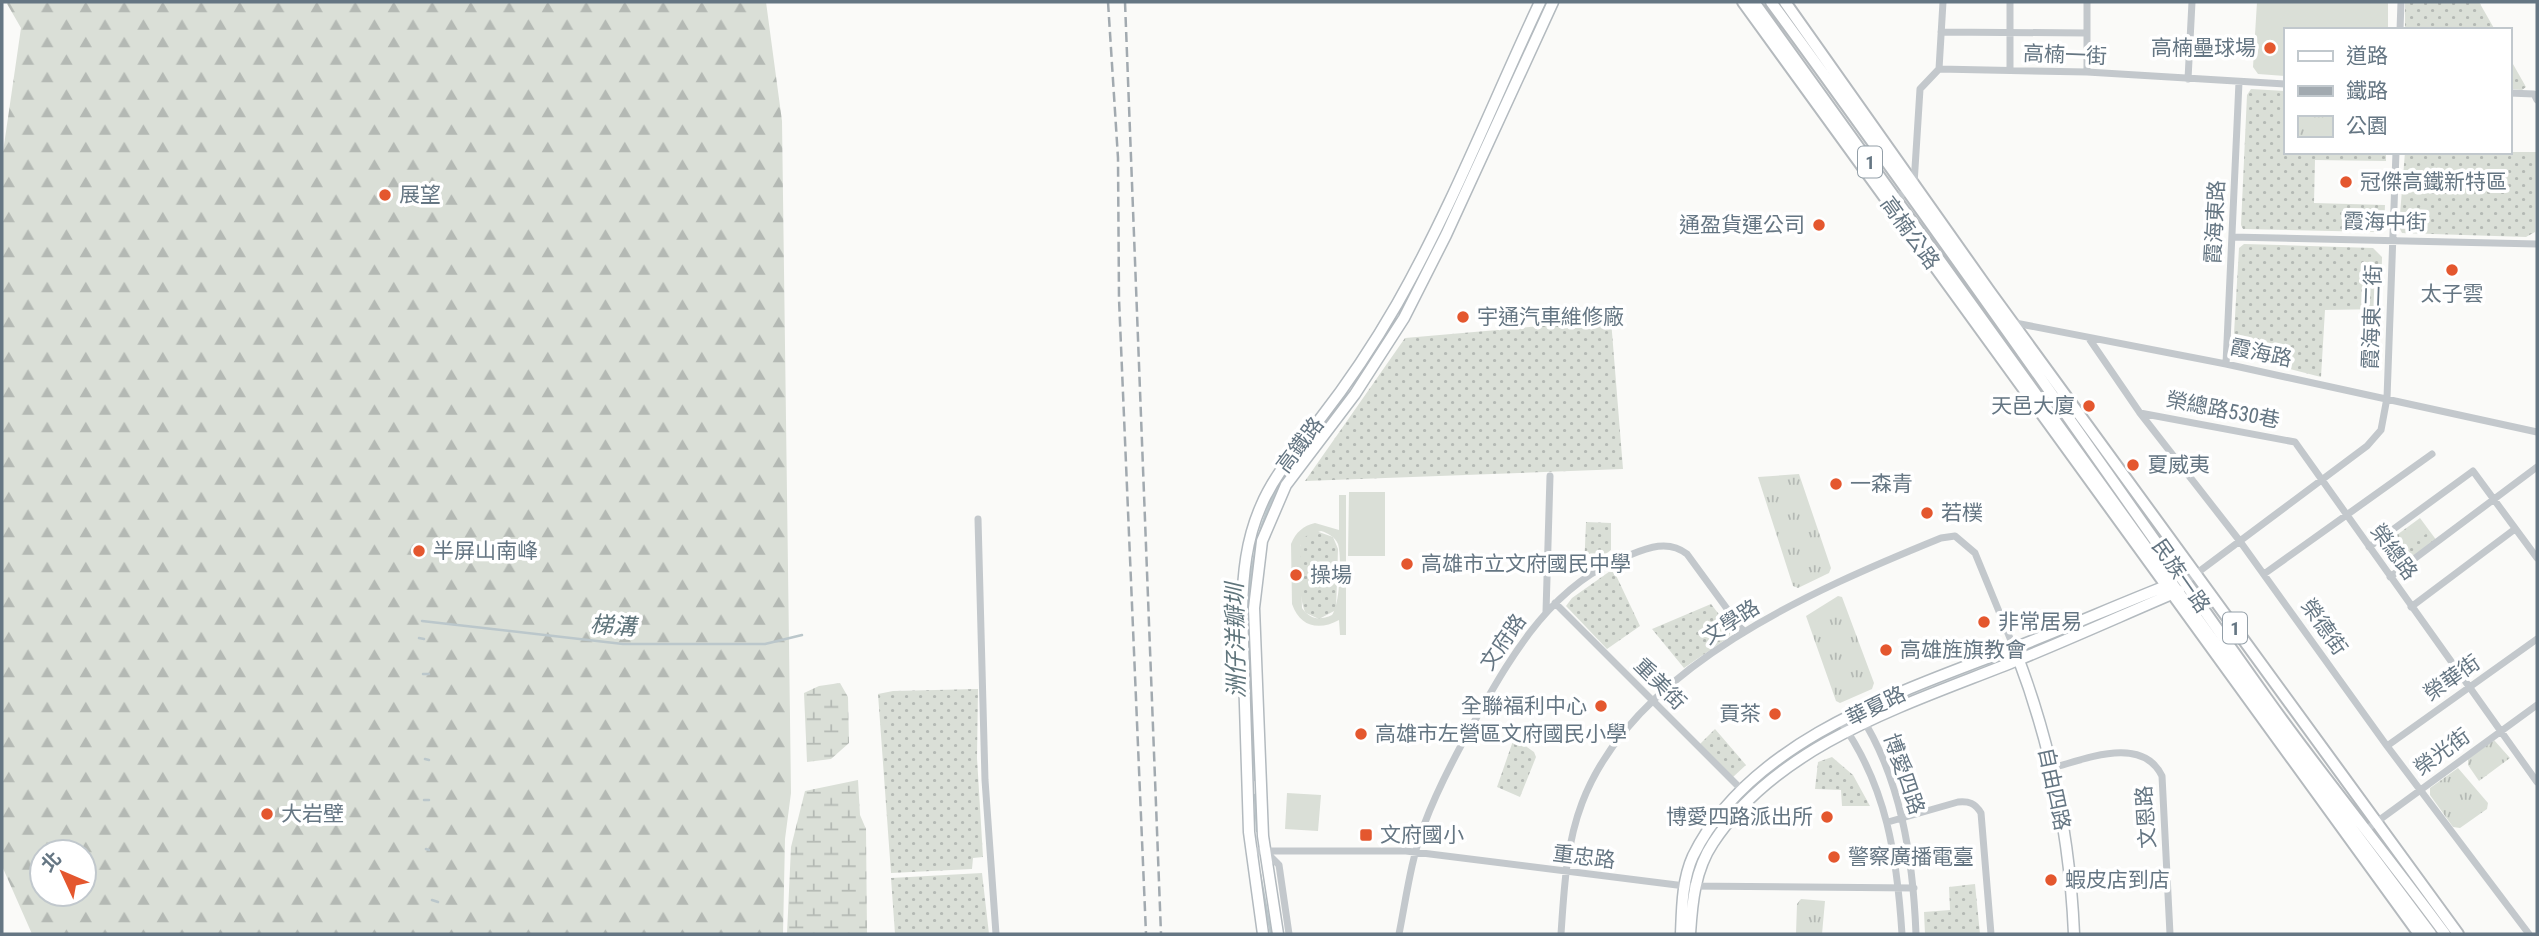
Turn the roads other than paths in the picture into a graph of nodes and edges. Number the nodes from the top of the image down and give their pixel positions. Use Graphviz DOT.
graph roads {
  1 [pos="1540,2"];
  2 [pos="1553,2"];
  3 [pos="1744,2"];
  4 [pos="1754,2"];
  5 [pos="1771,2"];
  6 [pos="1785,2"];
  7 [pos="1943,2"];
  8 [pos="2010,2"];
  9 [pos="2087,2"];
  10 [pos="2192,2"];
  11 [pos="2401,2"];
  12 [pos="2400,28"];
  13 [pos="1941,32"];
  14 [pos="2009,32"];
  15 [pos="2087,33"];
  16 [pos="1939,69"];
  17 [pos="2010,70"];
  18 [pos="2087,72"];
  19 [pos="2188,79"];
  20 [pos="2239,82"];
  21 [pos="2284,85"];
  22 [pos="2511,93"];
  23 [pos="2535,97"];
  24 [pos="2396,154"];
  25 [pos="1911,186"];
  26 [pos="1894,202"];
  27 [pos="2232,237"];
  28 [pos="2391,239"];
  29 [pos="2537,244"];
  30 [pos="1392,311"];
  31 [pos="1404,318"];
  32 [pos="2012,322"];
  33 [pos="1987,323"];
  34 [pos="2090,340"];
  35 [pos="2226,363"];
  36 [pos="2387,398"];
  37 [pos="2140,413"];
  38 [pos="2537,432"];
  39 [pos="2432,454"];
  40 [pos="2537,467"];
  41 [pos="1550,476"];
  42 [pos="2320,480"];
  43 [pos="2494,500"];
  44 [pos="2346,516"];
  45 [pos="978,519"];
  46 [pos="2515,529"];
  47 [pos="2239,540"];
  48 [pos="2368,547"];
  49 [pos="2537,558"];
  50 [pos="2264,574"];
  51 [pos="2196,575"];
  52 [pos="2390,577"];
  53 [pos="2175,587"];
  54 [pos="1555,603"];
  55 [pos="2411,607"];
  56 [pos="1546,612"];
  57 [pos="1744,632"];
  58 [pos="2537,639"];
  59 [pos="2014,648"];
  60 [pos="2018,660"];
  61 [pos="2470,687"];
  62 [pos="1653,702"];
  63 [pos="2537,705"];
  64 [pos="1860,713"];
  65 [pos="1841,722"];
  66 [pos="1867,724"];
  67 [pos="2501,732"];
  68 [pos="1848,733"];
  69 [pos="2387,746"];
  70 [pos="2052,768"];
  71 [pos="2537,782"];
  72 [pos="2421,789"];
  73 [pos="1742,790"];
  74 [pos="1903,819"];
  75 [pos="1888,822"];
  76 [pos="2372,826"];
  77 [pos="1264,850"];
  78 [pos="1250,851"];
  79 [pos="1417,852"];
  80 [pos="1565,873"];
  81 [pos="1690,886"];
  82 [pos="1914,888"];
  83 [pos="1899,889"];
  84 [pos="996,934"];
  85 [pos="1263,934"];
  86 [pos="1278,934"];
  87 [pos="1289,934"];
  88 [pos="1399,934"];
  89 [pos="1561,934"];
  90 [pos="1681,934"];
  91 [pos="1690,934"];
  92 [pos="1902,934"];
  93 [pos="1916,934"];
  94 [pos="1991,934"];
  95 [pos="2074,934"];
  96 [pos="2170,934"];
  97 [pos="2419,934"];
  98 [pos="2431,934"];
  99 [pos="2445,934"];
  100 [pos="2458,934"];
  101 [pos="2529,934"];
  1 -- 30 [label="street, 高鐵路"];
  2 -- 31 [label="street, 高鐵路"];
  3 -- 26 [label="main road, 高楠公路 / 1"];
  4 -- 26 [label="main road, 高楠公路 / 1"];
  5 -- 25 [label="main road, 高楠公路 / 1"];
  6 -- 25 [label="main road, 高楠公路 / 1"];
  7 -- 13 [label="street"];
  8 -- 14 [label="street"];
  9 -- 15 [label="street"];
  10 -- 19 [label="street"];
  11 -- 12 [label="street"];
  13 -- 14 [label="street"];
  13 -- 16 [label="street"];
  14 -- 15 [label="street"];
  14 -- 17 [label="street"];
  15 -- 18 [label="street"];
  16 -- 17 [label="street, 高楠一街"];
  16 -- 25 [label="street"];
  17 -- 18 [label="street, 高楠一街"];
  18 -- 19 [label="street, 高楠一街"];
  19 -- 20 [label="street, 高楠一街"];
  20 -- 21 [label="street, 高楠一街"];
  20 -- 27 [label="street, 霞海東路"];
  22 -- 23 [label="street"];
  24 -- 28 [label="street, 霞海東二街"];
  25 -- 26 [label="street"];
  25 -- 32 [label="main road, 高楠公路 / 1"];
  25 -- 33 [label="main road, 高楠公路 / 1"];
  26 -- 33 [label="main road, 高楠公路 / 1"];
  27 -- 28 [label="street, 霞海中街"];
  27 -- 35 [label="street, 霞海東路"];
  28 -- 29 [label="street, 霞海中街"];
  28 -- 36 [label="street, 霞海東二街"];
  30 -- 31 [label="street"];
  30 -- 78 [label="street, 高鐵路"];
  31 -- 77 [label="street, 高鐵路"];
  32 -- 33 [label="street, 霞海路"];
  32 -- 34 [label="street, 霞海路"];
  32 -- 51 [label="main road, 民族一路 / 1"];
  33 -- 53 [label="main road, 民族一路 / 1"];
  34 -- 35 [label="street, 霞海路"];
  34 -- 37 [label="street, 榮德街"];
  35 -- 36 [label="street, 霞海路"];
  36 -- 38 [label="street, 霞海路"];
  36 -- 42 [label="street, 霞海東二街"];
  37 -- 42 [label="street, 榮總路530巷"];
  37 -- 47 [label="street, 榮德街"];
  39 -- 44 [label="street"];
  40 -- 43 [label="street"];
  41 -- 56 [label="street"];
  42 -- 44 [label="street, 榮總路"];
  42 -- 47 [label="street"];
  43 -- 46 [label="street"];
  43 -- 48 [label="street"];
  43 -- 52 [label="street"];
  44 -- 48 [label="street, 榮總路"];
  44 -- 50 [label="street"];
  45 -- 84 [label="street"];
  46 -- 49 [label="street"];
  46 -- 55 [label="street"];
  47 -- 50 [label="street, 榮德街"];
  47 -- 51 [label="street"];
  48 -- 52 [label="street, 榮總路"];
  50 -- 69 [label="street, 榮德街"];
  51 -- 53 [label="street"];
  51 -- 76 [label="main road, 民族一路 / 1"];
  52 -- 55 [label="street, 榮總路"];
  53 -- 59 [label="street, 華夏路"];
  53 -- 60 [label="street, 華夏路"];
  53 -- 76 [label="main road, 民族一路 / 1"];
  53 -- 97 [label="main road, 民族一路 / 1"];
  53 -- 98 [label="main road, 民族一路 / 1"];
  54 -- 56 [label="street, 文府路"];
  54 -- 57 [label="street, 文府路"];
  54 -- 62 [label="street, 重美街"];
  55 -- 61 [label="street, 榮總路"];
  56 -- 79 [label="street, 文府路"];
  57 -- 59 [label="street, 文學路"];
  57 -- 62 [label="street, 文學路"];
  58 -- 61 [label="street, 榮華街"];
  59 -- 60 [label="street, 自由四路"];
  59 -- 64 [label="street, 華夏路"];
  60 -- 66 [label="street, 華夏路"];
  60 -- 70 [label="street, 自由四路"];
  61 -- 67 [label="street, 榮總路"];
  61 -- 69 [label="street, 榮華街"];
  62 -- 73 [label="street, 重美街"];
  62 -- 80 [label="street, 文學路"];
  63 -- 67 [label="street, 榮光街"];
  64 -- 65 [label="street, 華夏路"];
  64 -- 66 [label="street, 博愛四路"];
  65 -- 68 [label="street, 博愛四路"];
  65 -- 73 [label="street, 華夏路"];
  66 -- 68 [label="street, 華夏路"];
  66 -- 74 [label="street, 博愛四路"];
  67 -- 71 [label="street, 榮總路"];
  67 -- 72 [label="street, 榮光街"];
  68 -- 75 [label="street, 博愛四路"];
  68 -- 81 [label="street, 華夏路"];
  69 -- 72 [label="street, 榮德街"];
  70 -- 95 [label="street, 自由四路"];
  70 -- 96 [label="street, 文恩路"];
  72 -- 76 [label="street, 榮光街"];
  72 -- 101 [label="street, 榮德街"];
  73 -- 81 [label="street, 華夏路"];
  74 -- 75 [label="street"];
  74 -- 82 [label="street, 博愛四路"];
  74 -- 94 [label="street"];
  75 -- 83 [label="street, 博愛四路"];
  76 -- 99 [label="main road, 民族一路 / 1"];
  76 -- 100 [label="main road, 民族一路 / 1"];
  77 -- 78 [label="street, 重忠路"];
  77 -- 79 [label="street, 重忠路"];
  77 -- 86 [label="street, 高鐵路"];
  77 -- 87 [label="street, 高鐵路"];
  78 -- 85 [label="street, 高鐵路"];
  79 -- 80 [label="street, 重忠路"];
  79 -- 88 [label="street, 文府路"];
  80 -- 81 [label="street, 重忠路"];
  80 -- 89 [label="street, 文學路"];
  81 -- 83 [label="street, 重忠路"];
  81 -- 90 [label="street, 華夏路"];
  81 -- 91 [label="street, 華夏路"];
  82 -- 83 [label="street, 重忠路"];
  82 -- 93 [label="street, 博愛四路"];
  83 -- 92 [label="street, 博愛四路"];
}
